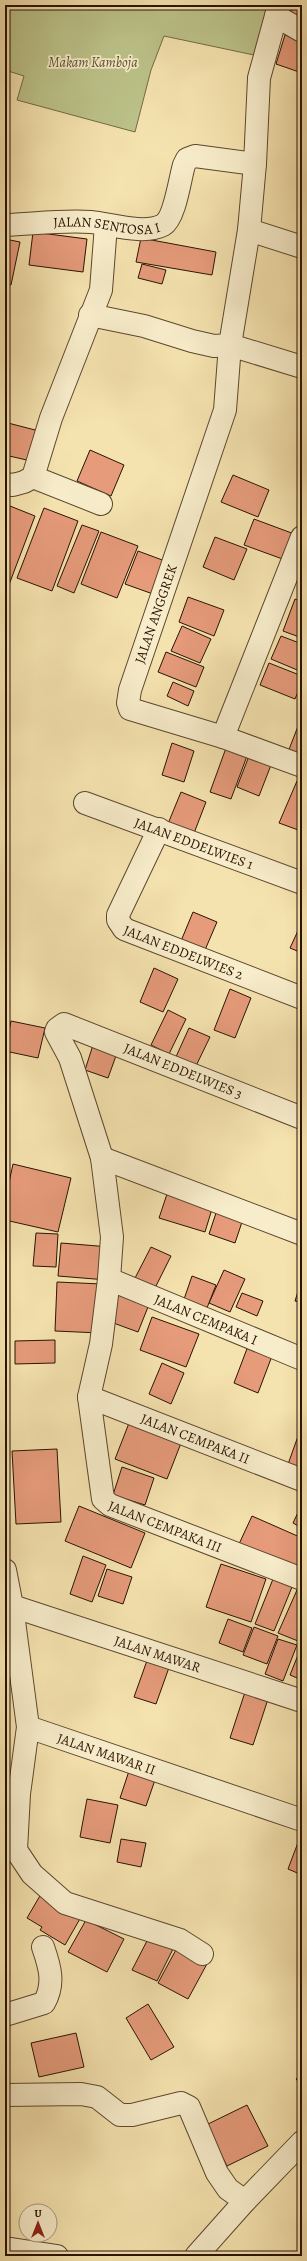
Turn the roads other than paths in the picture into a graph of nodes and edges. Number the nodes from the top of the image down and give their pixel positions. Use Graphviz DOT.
graph roads {
  1 [pos="278,10"];
  2 [pos="302,31"];
  3 [pos="255,164"];
  4 [pos="5,225"];
  5 [pos="106,225"];
  6 [pos="249,230"];
  7 [pos="302,247"];
  8 [pos="90,315"];
  9 [pos="222,345"];
  10 [pos="302,367"];
  11 [pos="32,476"];
  12 [pos="5,484"];
  13 [pos="101,504"];
  14 [pos="302,537"];
  15 [pos="223,737"];
  16 [pos="302,766"];
  17 [pos="85,803"];
  18 [pos="159,830"];
  19 [pos="302,883"];
  20 [pos="302,998"];
  21 [pos="302,1118"];
  22 [pos="102,1158"];
  23 [pos="302,1234"];
  24 [pos="110,1279"];
  25 [pos="302,1359"];
  26 [pos="89,1397"];
  27 [pos="302,1480"];
  28 [pos="5,1570"];
  29 [pos="302,1579"];
  30 [pos="12,1606"];
  31 [pos="302,1701"];
  32 [pos="28,1727"];
  33 [pos="302,1820"];
  34 [pos="43,1947"];
  35 [pos="202,1954"];
  36 [pos="5,2015"];
  37 [pos="5,2095"];
  38 [pos="302,2142"];
  39 [pos="243,2203"];
  40 [pos="5,2248"];
  41 [pos="201,2251"];
  42 [pos="57,2256"];
  1 -- 2 [label="street"];
  1 -- 3 [label="street"];
  3 -- 5 [label="street, JALAN SENTOSA I"];
  3 -- 6 [label="street"];
  4 -- 5 [label="street, JALAN SENTOSA I"];
  5 -- 8 [label="street"];
  6 -- 7 [label="street"];
  6 -- 9 [label="street"];
  8 -- 9 [label="street"];
  8 -- 11 [label="street"];
  9 -- 10 [label="street"];
  9 -- 15 [label="street, JALAN ANGGREK"];
  11 -- 12 [label="street"];
  11 -- 13 [label="street"];
  14 -- 15 [label="street"];
  15 -- 16 [label="street, JALAN ANGGREK"];
  17 -- 18 [label="street, JALAN EDDELWIES 1"];
  18 -- 19 [label="street, JALAN EDDELWIES 1"];
  18 -- 20 [label="street, JALAN EDDELWIES 2"];
  21 -- 22 [label="street, JALAN EDDELWIES 3"];
  22 -- 23 [label="street"];
  22 -- 24 [label="street"];
  24 -- 25 [label="street, JALAN CEMPAKA I"];
  24 -- 26 [label="street"];
  26 -- 27 [label="street, JALAN CEMPAKA II"];
  26 -- 29 [label="street, JALAN CEMPAKA III"];
  28 -- 30 [label="street"];
  30 -- 31 [label="street, JALAN MAWAR"];
  30 -- 32 [label="street"];
  32 -- 33 [label="street, JALAN MAWAR II"];
  32 -- 35 [label="street"];
  34 -- 36 [label="street"];
  37 -- 39 [label="street"];
  38 -- 39 [label="street"];
  39 -- 41 [label="street"];
  40 -- 42 [label="street"];
}
